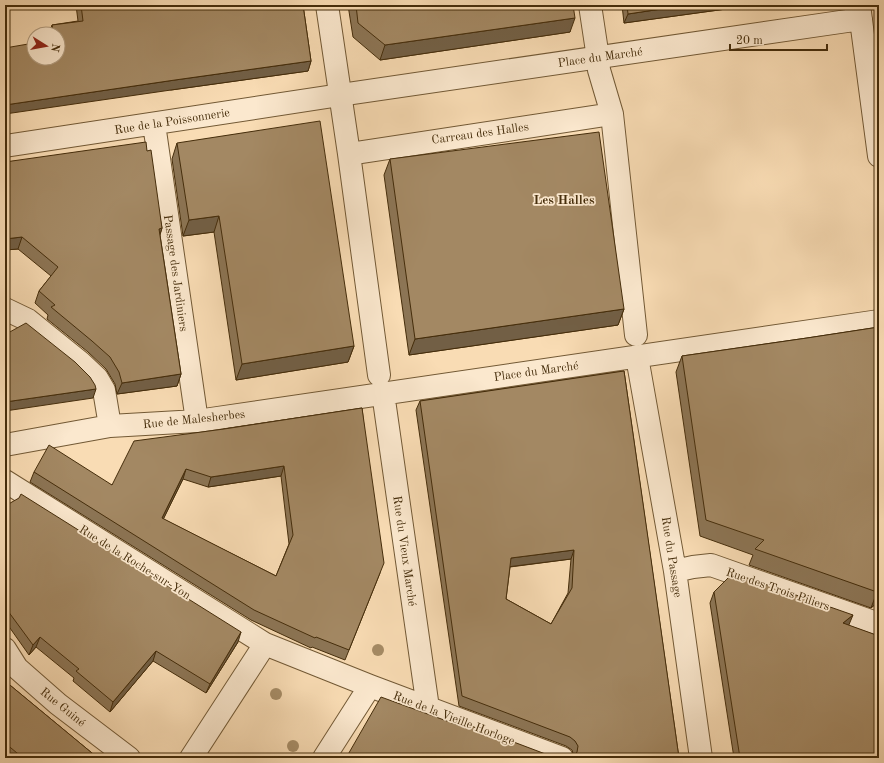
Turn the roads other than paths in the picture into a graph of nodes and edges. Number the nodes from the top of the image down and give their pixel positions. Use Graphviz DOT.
graph roads {
  1 [pos="327,5"];
  2 [pos="590,5"];
  3 [pos="860,12"];
  4 [pos="598,58"];
  5 [pos="340,96"];
  6 [pos="875,97"];
  7 [pos="612,114"];
  8 [pos="154,124"];
  9 [pos="5,146"];
  10 [pos="349,154"];
  11 [pos="879,156"];
  12 [pos="5,309"];
  13 [pos="879,321"];
  14 [pos="636,346"];
  15 [pos="381,384"];
  16 [pos="197,421"];
  17 [pos="110,426"];
  18 [pos="5,445"];
  19 [pos="5,481"];
  20 [pos="675,571"];
  21 [pos="879,624"];
  22 [pos="265,644"];
  23 [pos="5,649"];
  24 [pos="370,686"];
  25 [pos="428,708"];
  26 [pos="128,758"];
  27 [pos="192,758"];
  28 [pos="324,758"];
  29 [pos="562,758"];
  30 [pos="701,758"];
  1 -- 5 [label="street"];
  2 -- 4 [label="street"];
  3 -- 4 [label="street, Place du Marché"];
  3 -- 6 [label="street"];
  4 -- 5 [label="street, Place du Marché"];
  4 -- 7 [label="street"];
  5 -- 8 [label="street, Rue de la Poissonnerie"];
  5 -- 10 [label="street"];
  6 -- 11 [label="street"];
  7 -- 10 [label="street, Carreau des Halles"];
  7 -- 14 [label="street"];
  8 -- 9 [label="street, Rue de la Poissonnerie"];
  8 -- 16 [label="street, Passage des Jardiniers"];
  10 -- 15 [label="street"];
  12 -- 17 [label="street"];
  13 -- 14 [label="street, Place du Marché"];
  14 -- 15 [label="street, Place du Marché"];
  14 -- 20 [label="street, Rue du Passage"];
  15 -- 16 [label="street, Rue de Malesherbes"];
  15 -- 25 [label="street, Rue du Vieux Marché"];
  16 -- 17 [label="street, Rue de Malesherbes"];
  17 -- 18 [label="street, Rue de Malesherbes"];
  19 -- 22 [label="street, Rue de la Roche-sur-Yon"];
  20 -- 21 [label="street, Rue des Trois Piliers"];
  20 -- 30 [label="street, Rue du Passage"];
  22 -- 24 [label="street, Rue de la Roche-sur-Yon"];
  22 -- 27 [label="street"];
  23 -- 26 [label="street, Rue Guiné"];
  24 -- 25 [label="street, Rue de la Vieille Horloge"];
  24 -- 28 [label="street"];
  25 -- 29 [label="street, Rue de la Vieille Horloge"];
}
